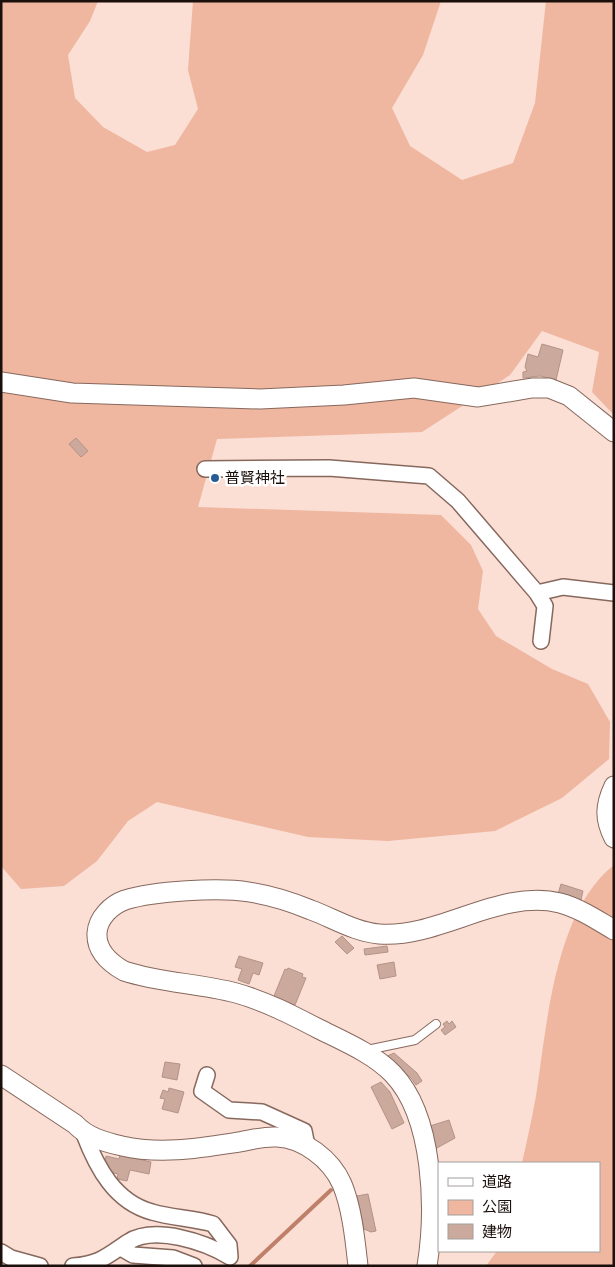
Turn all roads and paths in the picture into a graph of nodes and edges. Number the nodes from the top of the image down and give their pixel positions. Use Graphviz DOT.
graph roads {
  1 [pos="1,382"];
  2 [pos="614,432"];
  3 [pos="205,469"];
  4 [pos="537,593"];
  5 [pos="614,593"];
  6 [pos="541,641"];
  7 [pos="614,786"];
  8 [pos="614,838"];
  9 [pos="614,930"];
  10 [pos="436,1024"];
  11 [pos="360,1051"];
  12 [pos="1,1075"];
  13 [pos="207,1075"];
  14 [pos="84,1134"];
  15 [pos="307,1146"];
  16 [pos="121,1248"];
  17 [pos="1,1252"];
  18 [pos="40,1266"];
  19 [pos="73,1266"];
  20 [pos="194,1266"];
  21 [pos="358,1266"];
  22 [pos="427,1266"];
  1 -- 2 [label="street"];
  3 -- 4 [label="street"];
  4 -- 5 [label="street"];
  4 -- 6 [label="street"];
  7 -- 8 [label="street"];
  9 -- 11 [label="street"];
  10 -- 11 [label="lane"];
  11 -- 22 [label="street"];
  12 -- 14 [label="street"];
  13 -- 15 [label="street"];
  14 -- 15 [label="street"];
  14 -- 16 [label="street"];
  15 -- 21 [label="street"];
  16 -- 19 [label="street"];
  16 -- 20 [label="street"];
  17 -- 18 [label="street"];
}
